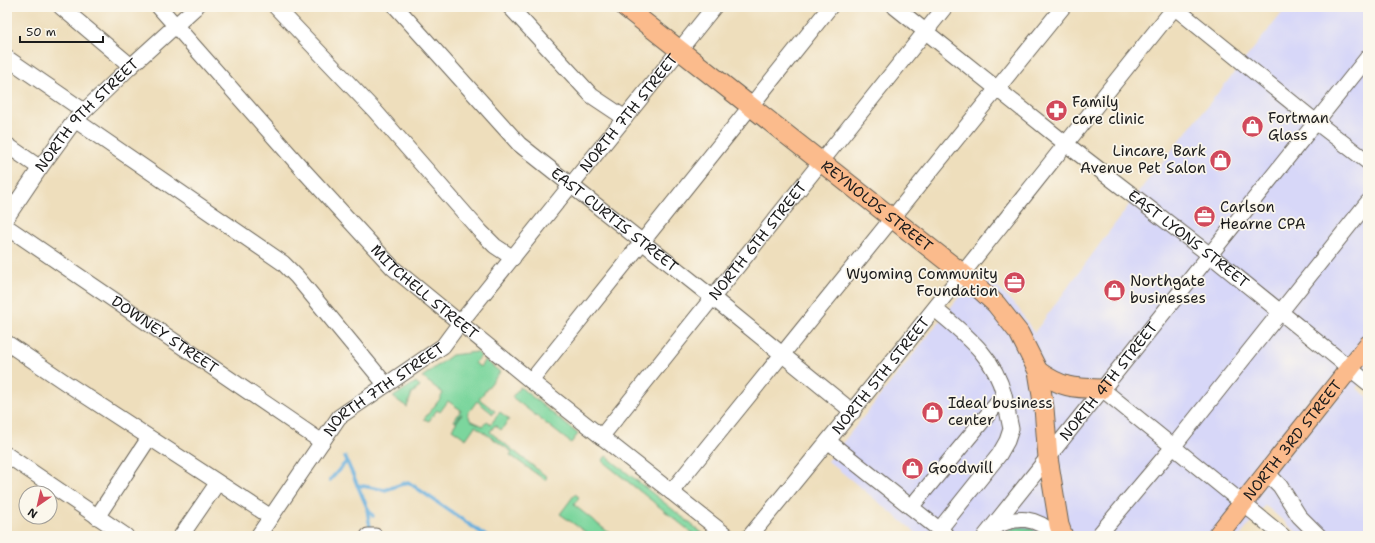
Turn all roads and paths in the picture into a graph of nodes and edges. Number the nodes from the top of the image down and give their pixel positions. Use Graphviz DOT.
graph roads {
  1 [pos="61,7"];
  2 [pos="159,7"];
  3 [pos="196,7"];
  4 [pos="276,7"];
  5 [pos="396,7"];
  6 [pos="510,7"];
  7 [pos="625,7"];
  8 [pos="714,7"];
  9 [pos="830,7"];
  10 [pos="895,7"];
  11 [pos="945,7"];
  12 [pos="1063,7"];
  13 [pos="1175,7"];
  14 [pos="176,25"];
  15 [pos="926,31"];
  16 [pos="679,50"];
  17 [pos="1368,57"];
  18 [pos="7,58"];
  19 [pos="131,66"];
  20 [pos="997,88"];
  21 [pos="750,106"];
  22 [pos="80,116"];
  23 [pos="626,118"];
  24 [pos="1316,122"];
  25 [pos="1066,144"];
  26 [pos="7,145"];
  27 [pos="822,162"];
  28 [pos="1368,162"];
  29 [pos="40,168"];
  30 [pos="571,186"];
  31 [pos="1368,202"];
  32 [pos="7,217"];
  33 [pos="892,219"];
  34 [pos="7,227"];
  35 [pos="643,242"];
  36 [pos="1210,255"];
  37 [pos="513,258"];
  38 [pos="963,274"];
  39 [pos="713,298"];
  40 [pos="935,309"];
  41 [pos="1280,312"];
  42 [pos="460,323"];
  43 [pos="7,343"];
  44 [pos="1368,345"];
  45 [pos="783,355"];
  46 [pos="1349,368"];
  47 [pos="1038,371"];
  48 [pos="531,381"];
  49 [pos="1368,383"];
  50 [pos="386,385"];
  51 [pos="1102,389"];
  52 [pos="1004,395"];
  53 [pos="853,412"];
  54 [pos="601,436"];
  55 [pos="147,441"];
  56 [pos="828,441"];
  57 [pos="322,442"];
  58 [pos="1173,447"];
  59 [pos="7,454"];
  60 [pos="1048,458"];
  61 [pos="1267,473"];
  62 [pos="214,488"];
  63 [pos="671,492"];
  64 [pos="1243,504"];
  65 [pos="911,508"];
  66 [pos="97,516"];
  67 [pos="271,517"];
  68 [pos="943,533"];
  69 [pos="987,533"];
  70 [pos="1274,533"];
  71 [pos="126,536"];
  72 [pos="181,536"];
  73 [pos="258,536"];
  74 [pos="368,536"];
  75 [pos="375,536"];
  76 [pos="727,536"];
  77 [pos="750,536"];
  78 [pos="1056,536"];
  79 [pos="1063,536"];
  80 [pos="1098,536"];
  81 [pos="1217,536"];
  82 [pos="1319,536"];
  1 -- 19 [label="street"];
  2 -- 14 [label="street, MITCHELL STREET"];
  3 -- 14 [label="street, NORTH 9TH STREET"];
  4 -- 37 [label="street"];
  5 -- 30 [label="street, EAST CURTIS STREET"];
  6 -- 23 [label="street"];
  7 -- 16 [label="main road, REYNOLDS STREET"];
  8 -- 16 [label="street, NORTH 7TH STREET"];
  9 -- 21 [label="street"];
  10 -- 15 [label="street, EAST LYONS STREET"];
  11 -- 15 [label="street, NORTH 6TH STREET"];
  12 -- 20 [label="street"];
  13 -- 24 [label="street"];
  13 -- 25 [label="street, NORTH 5TH STREET"];
  14 -- 19 [label="street, NORTH 9TH STREET"];
  14 -- 42 [label="street, MITCHELL STREET"];
  15 -- 20 [label="street, EAST LYONS STREET"];
  15 -- 27 [label="street, NORTH 6TH STREET"];
  16 -- 21 [label="main road, REYNOLDS STREET"];
  16 -- 23 [label="street, NORTH 7TH STREET"];
  17 -- 24 [label="street, NORTH 4TH STREET"];
  18 -- 22 [label="street"];
  19 -- 22 [label="street, NORTH 9TH STREET"];
  20 -- 25 [label="street, EAST LYONS STREET"];
  20 -- 33 [label="street"];
  21 -- 27 [label="main road, REYNOLDS STREET"];
  21 -- 35 [label="street"];
  22 -- 29 [label="street, NORTH 9TH STREET"];
  22 -- 50 [label="street"];
  23 -- 30 [label="street, NORTH 7TH STREET"];
  24 -- 28 [label="street"];
  24 -- 36 [label="street, NORTH 4TH STREET"];
  25 -- 36 [label="street, EAST LYONS STREET"];
  25 -- 38 [label="street, NORTH 5TH STREET"];
  26 -- 29 [label="street"];
  27 -- 33 [label="main road, REYNOLDS STREET"];
  27 -- 39 [label="street, NORTH 6TH STREET"];
  29 -- 32 [label="street, NORTH 9TH STREET"];
  30 -- 35 [label="street, EAST CURTIS STREET"];
  30 -- 37 [label="street, NORTH 7TH STREET"];
  31 -- 41 [label="street"];
  33 -- 38 [label="main road, REYNOLDS STREET"];
  33 -- 45 [label="street"];
  34 -- 57 [label="street, DOWNEY STREET"];
  35 -- 39 [label="street, EAST CURTIS STREET"];
  35 -- 48 [label="street"];
  36 -- 41 [label="street, EAST LYONS STREET"];
  36 -- 51 [label="street, NORTH 4TH STREET"];
  37 -- 42 [label="street, NORTH 7TH STREET"];
  38 -- 40 [label="street, NORTH 5TH STREET"];
  38 -- 47 [label="main road, REYNOLDS STREET"];
  39 -- 45 [label="street, EAST CURTIS STREET"];
  39 -- 54 [label="street, NORTH 6TH STREET"];
  40 -- 52 [label="street"];
  40 -- 53 [label="street, NORTH 5TH STREET"];
  41 -- 46 [label="street, EAST LYONS STREET"];
  41 -- 58 [label="street"];
  42 -- 48 [label="street, MITCHELL STREET"];
  42 -- 50 [label="street, NORTH 7TH STREET"];
  43 -- 67 [label="street"];
  44 -- 46 [label="main road, NORTH 3RD STREET"];
  45 -- 53 [label="street, EAST CURTIS STREET"];
  45 -- 63 [label="street"];
  46 -- 49 [label="street, EAST LYONS STREET"];
  46 -- 61 [label="main road, NORTH 3RD STREET"];
  47 -- 51 [label="main road"];
  47 -- 60 [label="main road, REYNOLDS STREET"];
  48 -- 54 [label="street, MITCHELL STREET"];
  50 -- 57 [label="street, NORTH 7TH STREET"];
  51 -- 58 [label="street"];
  51 -- 60 [label="street, NORTH 4TH STREET"];
  52 -- 65 [label="street"];
  52 -- 68 [label="street"];
  53 -- 56 [label="street, NORTH 5TH STREET"];
  54 -- 63 [label="street, MITCHELL STREET"];
  55 -- 66 [label="street"];
  56 -- 65 [label="street"];
  56 -- 77 [label="street, NORTH 5TH STREET"];
  57 -- 67 [label="street, NORTH 7TH STREET"];
  58 -- 64 [label="street"];
  58 -- 80 [label="street"];
  59 -- 66 [label="street"];
  60 -- 69 [label="street, NORTH 4TH STREET"];
  60 -- 79 [label="main road"];
  61 -- 64 [label="main road, NORTH 3RD STREET"];
  61 -- 82 [label="street"];
  62 -- 72 [label="street"];
  63 -- 76 [label="street, MITCHELL STREET"];
  64 -- 70 [label="street"];
  64 -- 81 [label="main road, NORTH 3RD STREET"];
  65 -- 68 [label="street"];
  66 -- 71 [label="street"];
  67 -- 73 [label="street, NORTH 7TH STREET"];
  69 -- 78 [label="street"];
  74 -- 75 [label="street"];
}
